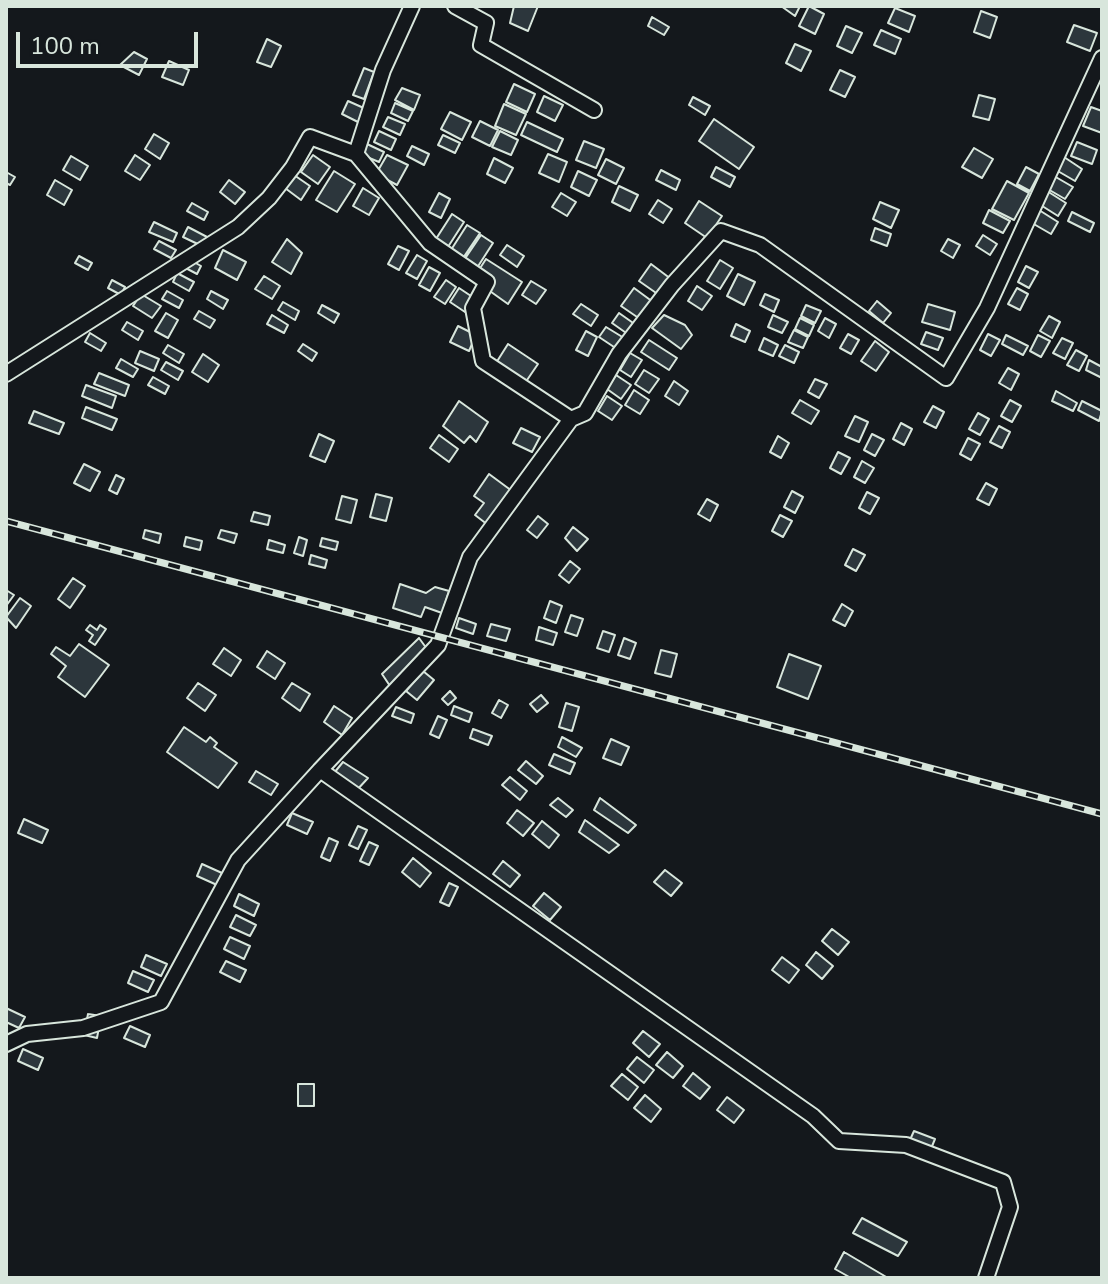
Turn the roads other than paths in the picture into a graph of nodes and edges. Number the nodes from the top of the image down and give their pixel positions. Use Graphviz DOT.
graph roads {
  1 [pos="412,6"];
  2 [pos="455,6"];
  3 [pos="1102,58"];
  4 [pos="594,110"];
  5 [pos="356,154"];
  6 [pos="6,374"];
  7 [pos="571,419"];
  8 [pos="320,770"];
  9 [pos="6,1044"];
  10 [pos="986,1278"];
  1 -- 5 [label="street"];
  2 -- 4 [label="street"];
  3 -- 7 [label="street"];
  5 -- 6 [label="street"];
  5 -- 7 [label="street"];
  7 -- 8 [label="street"];
  8 -- 9 [label="street"];
  8 -- 10 [label="street"];
}
